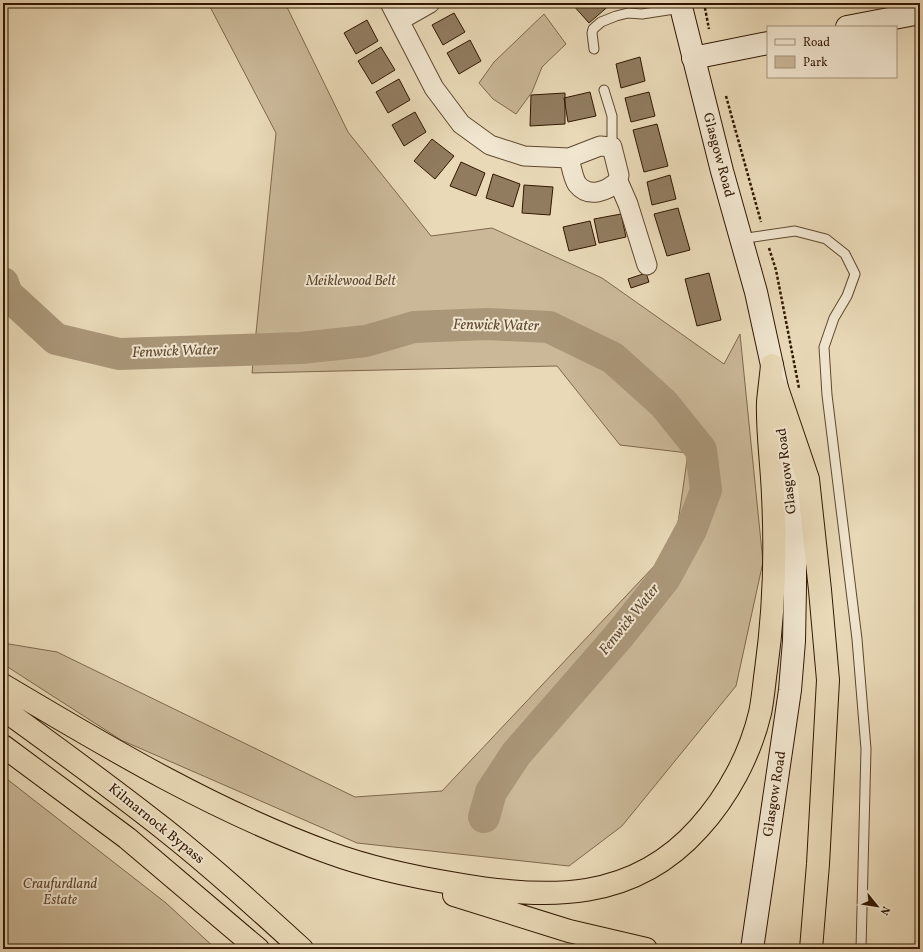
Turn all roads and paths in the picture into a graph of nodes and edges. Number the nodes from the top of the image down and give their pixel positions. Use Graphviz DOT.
graph roads {
  1 [pos="390,3"];
  2 [pos="430,3"];
  3 [pos="680,5"];
  4 [pos="920,12"];
  5 [pos="400,20"];
  6 [pos="852,26"];
  7 [pos="767,43"];
  8 [pos="594,49"];
  9 [pos="693,58"];
  10 [pos="604,90"];
  11 [pos="612,147"];
  12 [pos="569,158"];
  13 [pos="618,181"];
  14 [pos="740,239"];
  15 [pos="647,265"];
  16 [pos="772,365"];
  17 [pos="777,388"];
  18 [pos="3,685"];
  19 [pos="3,709"];
  20 [pos="3,746"];
  21 [pos="381,869"];
  22 [pos="258,949"];
  23 [pos="302,949"];
  24 [pos="646,949"];
  25 [pos="752,949"];
  26 [pos="811,949"];
  27 [pos="861,949"];
  1 -- 5 [label="street"];
  2 -- 5 [label="street"];
  3 -- 8 [label="lane"];
  3 -- 9 [label="main road, Glasgow Road"];
  4 -- 6 [label="main road"];
  5 -- 12 [label="street"];
  7 -- 9 [label="main road"];
  9 -- 14 [label="main road, Glasgow Road"];
  10 -- 11 [label="lane"];
  11 -- 12 [label="street"];
  11 -- 13 [label="street"];
  12 -- 13 [label="street"];
  13 -- 15 [label="street"];
  14 -- 16 [label="main road, Glasgow Road"];
  14 -- 27 [label="lane"];
  16 -- 17 [label="main road, Glasgow Road"];
  16 -- 21 [label="highway"];
  17 -- 25 [label="main road, Glasgow Road"];
  17 -- 26 [label="highway"];
  18 -- 21 [label="highway"];
  19 -- 23 [label="highway, Kilmarnock Bypass"];
  20 -- 22 [label="highway"];
  21 -- 24 [label="highway"];
}
